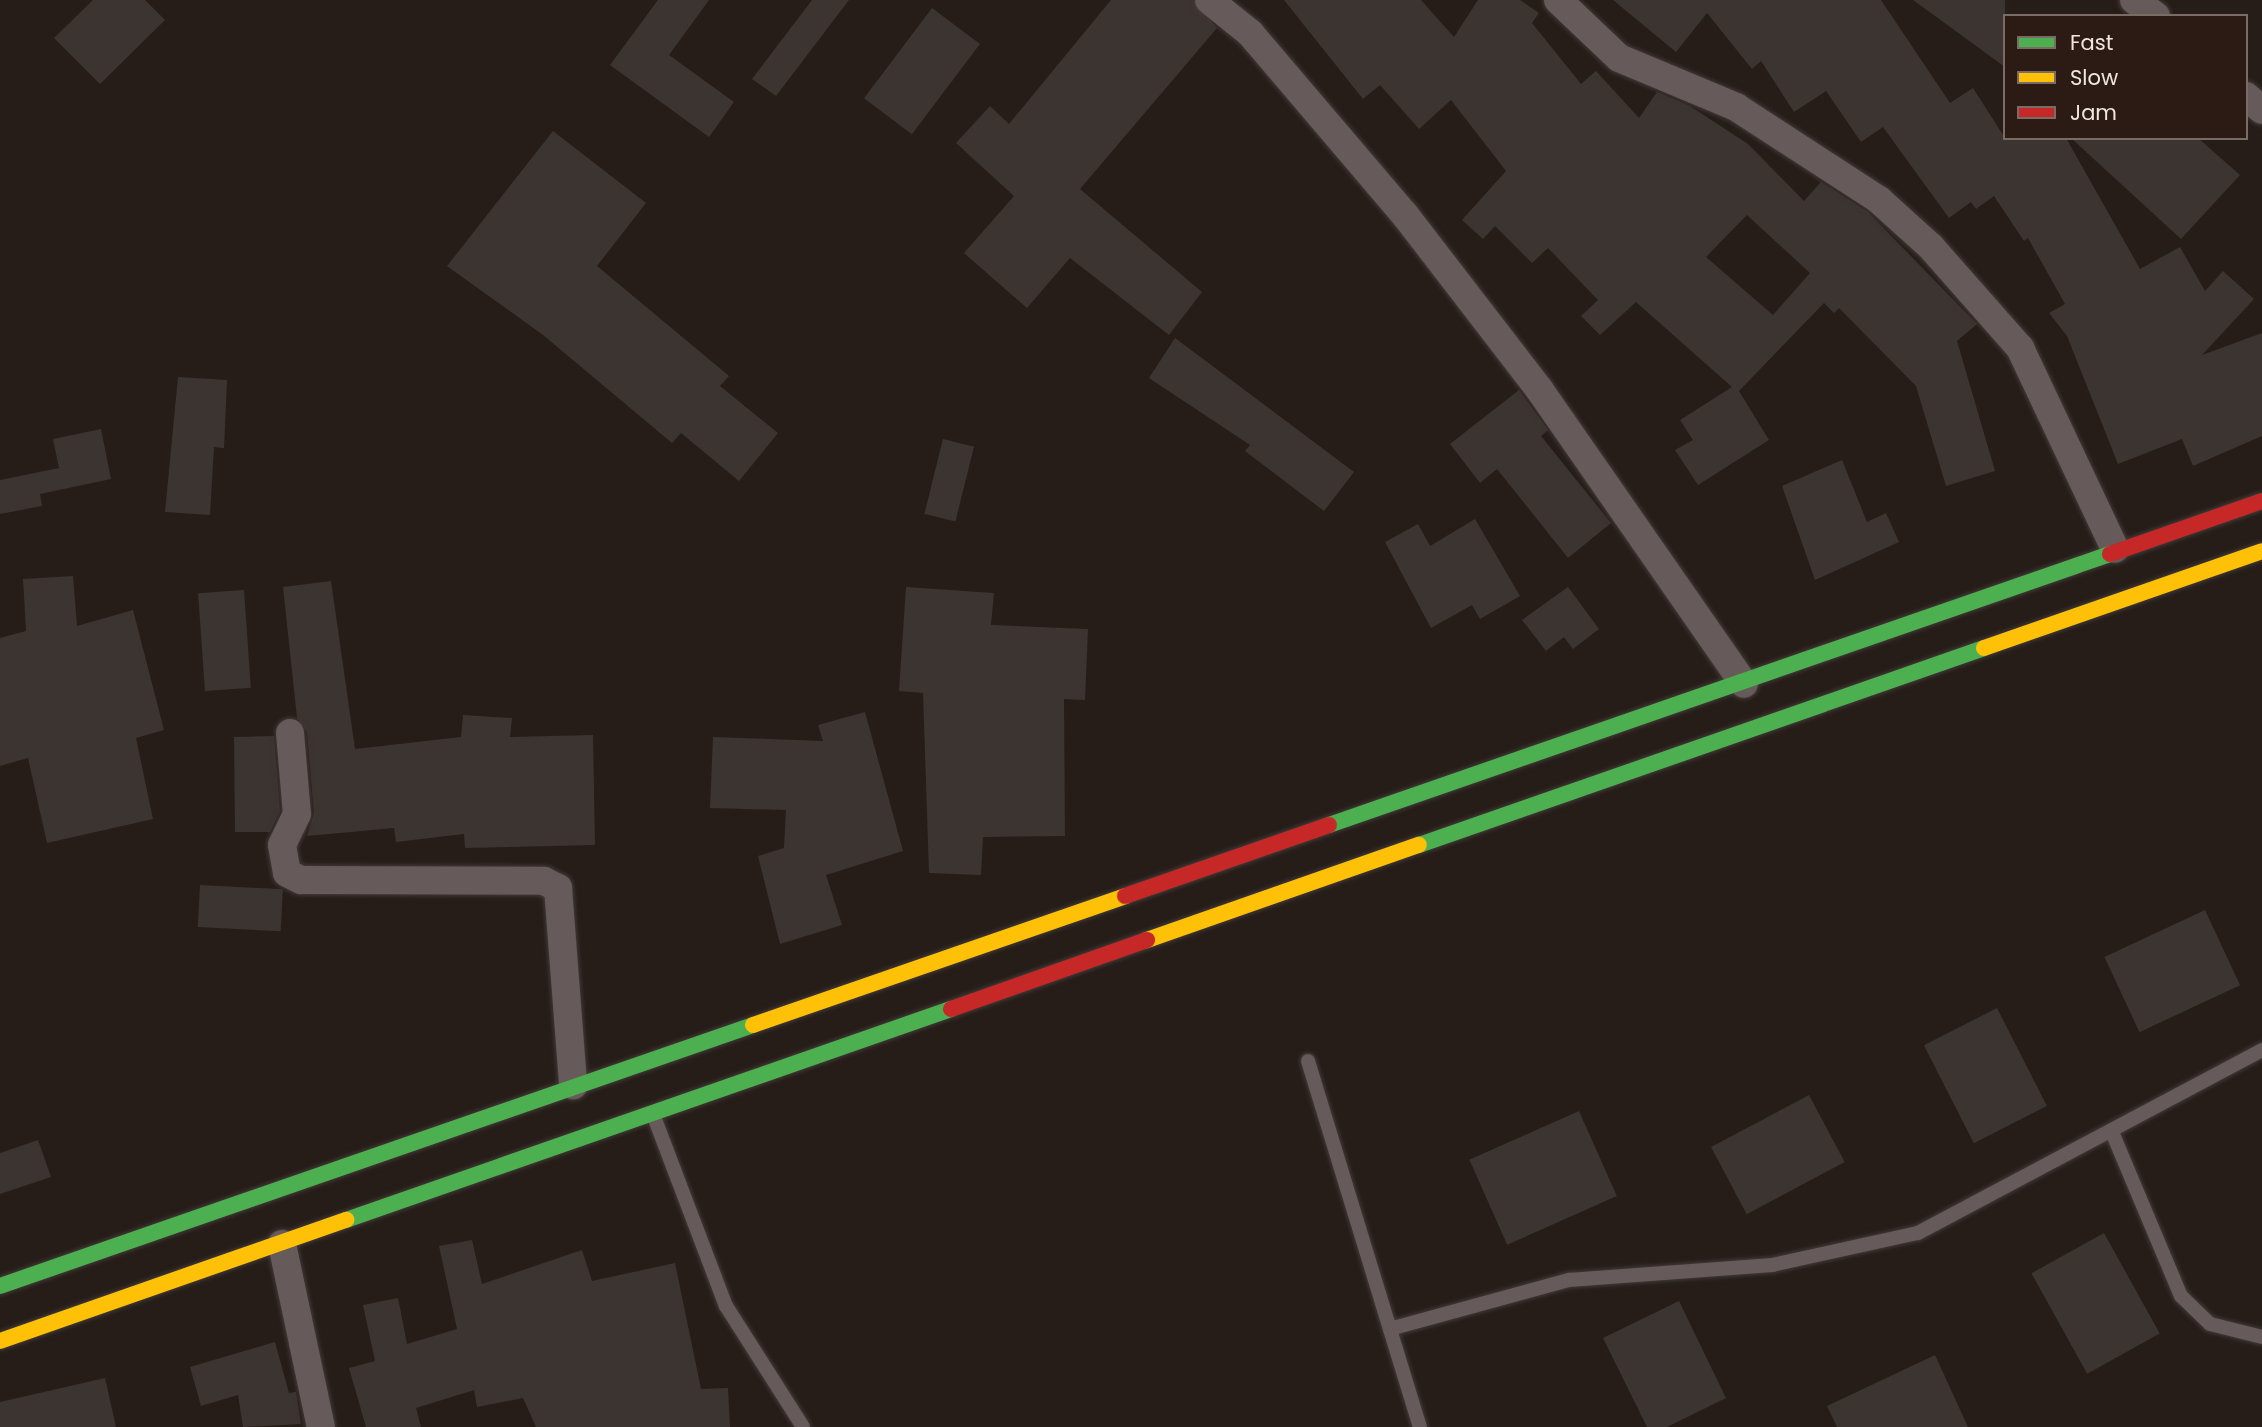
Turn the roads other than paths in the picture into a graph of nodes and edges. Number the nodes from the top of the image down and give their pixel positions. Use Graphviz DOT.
graph roads {
  1 [pos="1209,0"];
  2 [pos="1558,0"];
  3 [pos="2134,0"];
  4 [pos="2153,14"];
  5 [pos="2248,98"];
  6 [pos="2262,110"];
  7 [pos="2262,501"];
  8 [pos="2115,549"];
  9 [pos="2262,551"];
  10 [pos="1744,684"];
  11 [pos="290,733"];
  12 [pos="2262,1049"];
  13 [pos="1308,1061"];
  14 [pos="573,1085"];
  15 [pos="653,1113"];
  16 [pos="2112,1132"];
  17 [pos="282,1244"];
  18 [pos="0,1286"];
  19 [pos="1390,1329"];
  20 [pos="2262,1337"];
  21 [pos="0,1341"];
  22 [pos="321,1427"];
  23 [pos="803,1427"];
  24 [pos="1420,1427"];
  1 -- 10 [label="street"];
  2 -- 8 [label="street"];
  3 -- 4 [label="street"];
  5 -- 6 [label="street"];
  7 -- 8 [label="main road"];
  8 -- 10 [label="main road"];
  9 -- 15 [label="main road"];
  10 -- 14 [label="main road"];
  11 -- 14 [label="street"];
  12 -- 16 [label="lane"];
  13 -- 19 [label="lane"];
  14 -- 18 [label="main road"];
  15 -- 17 [label="main road"];
  15 -- 23 [label="lane"];
  16 -- 19 [label="lane"];
  16 -- 20 [label="lane"];
  17 -- 21 [label="main road"];
  17 -- 22 [label="street"];
  19 -- 24 [label="lane"];
}
